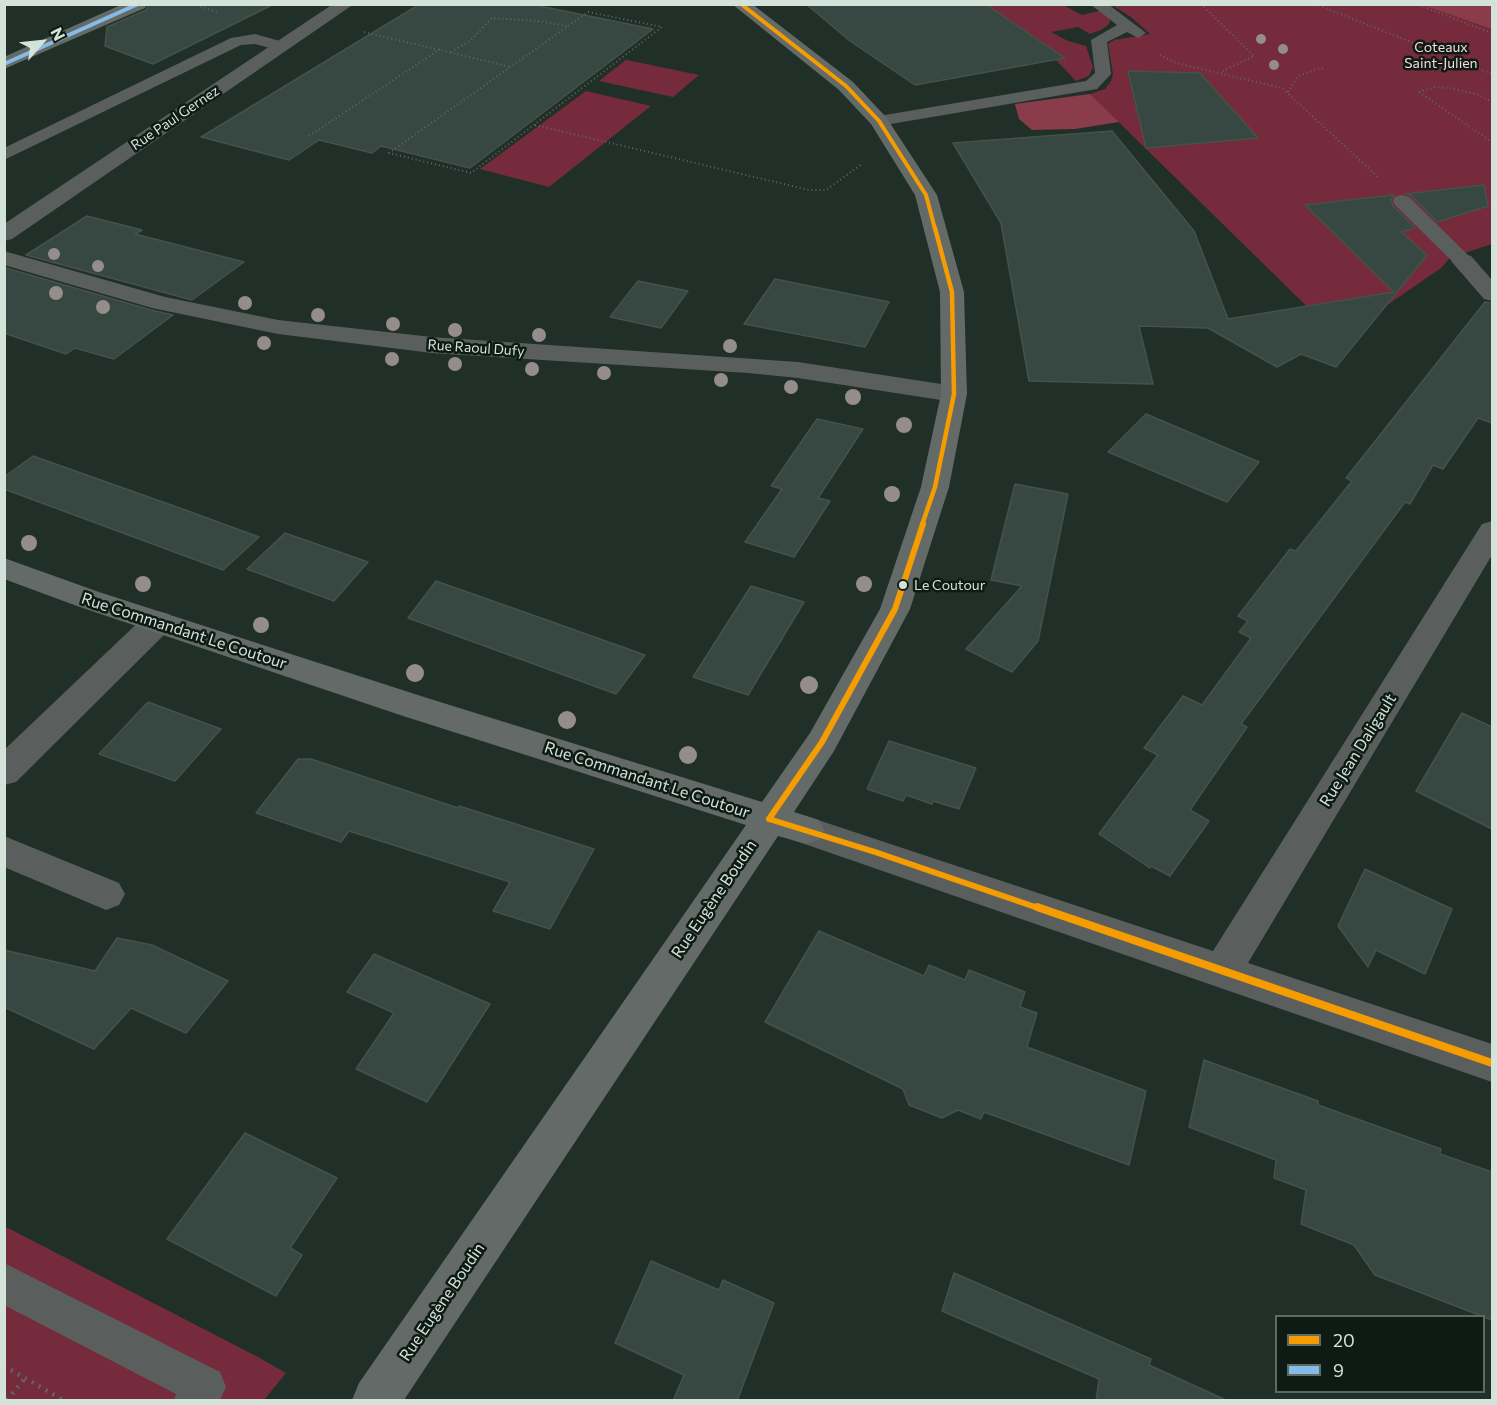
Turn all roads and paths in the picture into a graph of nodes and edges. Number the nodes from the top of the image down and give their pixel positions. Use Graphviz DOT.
graph roads {
  1 [pos="139,4"];
  2 [pos="346,4"];
  3 [pos="741,4"];
  4 [pos="1097,4"];
  5 [pos="1201,4"];
  6 [pos="1315,4"];
  7 [pos="1416,4"];
  8 [pos="319,21"];
  9 [pos="568,27"];
  10 [pos="1133,29"];
  11 [pos="1492,33"];
  12 [pos="281,46"];
  13 [pos="440,49"];
  14 [pos="451,52"];
  15 [pos="6,62"];
  16 [pos="511,67"];
  17 [pos="1324,70"];
  18 [pos="1220,72"];
  19 [pos="1492,74"];
  20 [pos="1288,92"];
  21 [pos="1492,102"];
  22 [pos="879,121"];
  23 [pos="534,125"];
  24 [pos="309,136"];
  25 [pos="1492,142"];
  26 [pos="4,155"];
  27 [pos="862,164"];
  28 [pos="1402,201"];
  29 [pos="4,234"];
  30 [pos="4,258"];
  31 [pos="1463,261"];
  32 [pos="1492,294"];
  33 [pos="954,394"];
  34 [pos="1492,531"];
  35 [pos="4,568"];
  36 [pos="158,622"];
  37 [pos="4,772"];
  38 [pos="787,824"];
  39 [pos="4,851"];
  40 [pos="106,894"];
  41 [pos="1223,970"];
  42 [pos="1492,1063"];
  43 [pos="4,1283"];
  44 [pos="4,1366"];
  45 [pos="26,1378"];
  46 [pos="7,1401"];
  47 [pos="63,1401"];
  48 [pos="195,1401"];
  49 [pos="376,1401"];
  1 -- 15 [label="street"];
  2 -- 8 [label="street, Rue Paul Gernez"];
  3 -- 22 [label="street, Rue Eugène Boudin"];
  4 -- 10 [label="lane"];
  5 -- 18 [label="path"];
  6 -- 19 [label="path"];
  7 -- 11 [label="path"];
  8 -- 12 [label="street, Rue Paul Gernez"];
  8 -- 13 [label="path"];
  9 -- 14 [label="path"];
  9 -- 16 [label="path"];
  9 -- 23 [label="path"];
  10 -- 18 [label="path"];
  10 -- 22 [label="lane"];
  12 -- 26 [label="lane"];
  12 -- 29 [label="street, Rue Paul Gernez"];
  13 -- 14 [label="path"];
  13 -- 24 [label="path"];
  14 -- 16 [label="path"];
  16 -- 23 [label="path"];
  17 -- 20 [label="path"];
  18 -- 20 [label="path"];
  20 -- 28 [label="path"];
  21 -- 25 [label="path"];
  22 -- 33 [label="street, Rue Eugène Boudin"];
  23 -- 27 [label="path"];
  28 -- 31 [label="lane"];
  30 -- 33 [label="street, Rue Raoul Dufy"];
  31 -- 32 [label="street"];
  33 -- 38 [label="street, Rue Eugène Boudin"];
  34 -- 41 [label="street, Rue Jean Daligault"];
  35 -- 36 [label="street, Rue Commandant Le Coutour"];
  36 -- 37 [label="street"];
  36 -- 38 [label="street, Rue Commandant Le Coutour"];
  38 -- 41 [label="street, Rue Commandant Le Coutour"];
  38 -- 49 [label="street, Rue Eugène Boudin"];
  39 -- 40 [label="street"];
  41 -- 42 [label="street, Rue Commandant Le Coutour"];
  43 -- 48 [label="lane"];
  44 -- 45 [label="path"];
  45 -- 46 [label="path"];
  45 -- 47 [label="path"];
}
